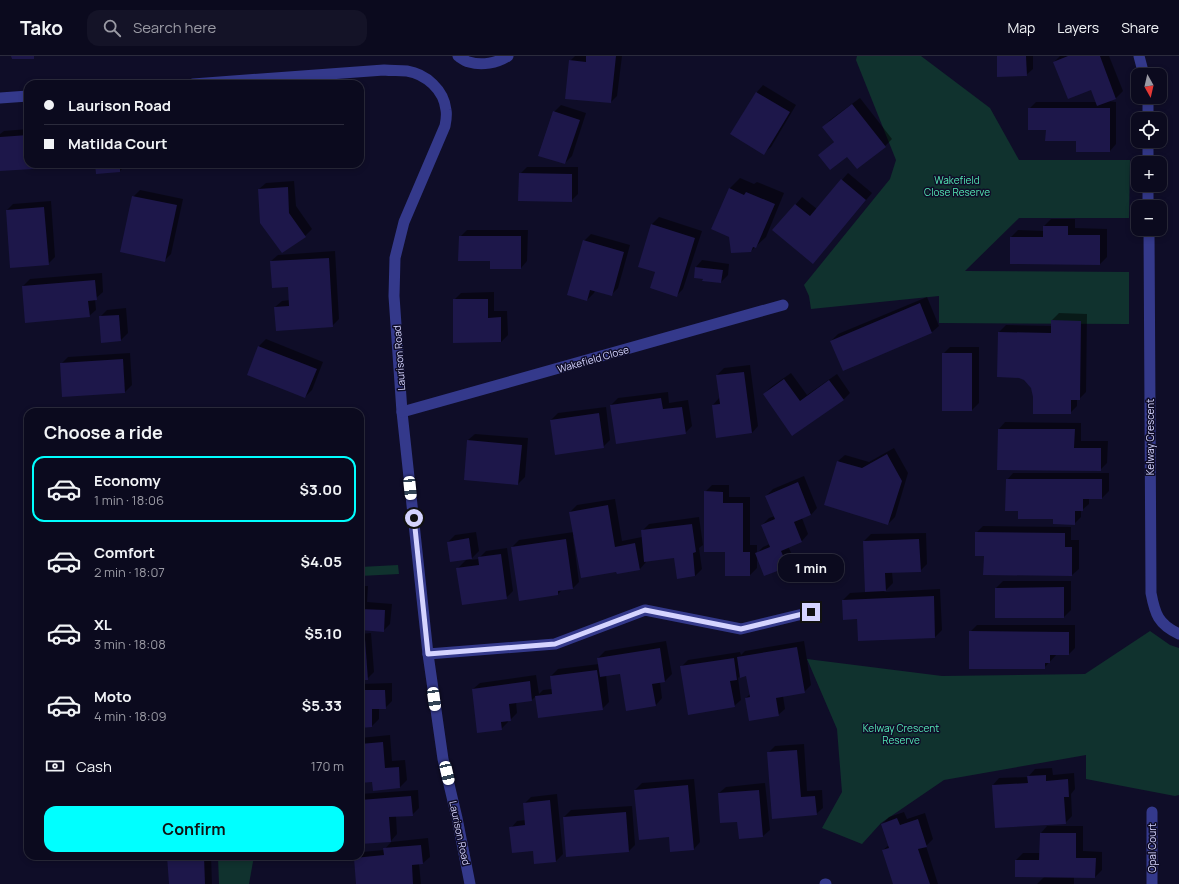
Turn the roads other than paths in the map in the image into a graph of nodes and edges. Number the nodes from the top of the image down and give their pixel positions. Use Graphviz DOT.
graph roads {
  1 [pos="458,56"];
  2 [pos="508,56"];
  3 [pos="1138,56"];
  4 [pos="1142,68"];
  5 [pos="248,80"];
  6 [pos="24,96"];
  7 [pos="0,98"];
  8 [pos="1148,236"];
  9 [pos="783,305"];
  10 [pos="402,412"];
  11 [pos="811,612"];
  12 [pos="1179,634"];
  13 [pos="428,654"];
  14 [pos="1152,812"];
  15 [pos="470,884"];
  16 [pos="1152,884"];
  1 -- 2 [label="street"];
  3 -- 4 [label="street"];
  5 -- 10 [label="street, Laurison Road"];
  6 -- 7 [label="street"];
  8 -- 12 [label="street, Kelway Crescent"];
  9 -- 10 [label="street, Wakefield Close"];
  10 -- 13 [label="street, Laurison Road"];
  11 -- 13 [label="street"];
  13 -- 15 [label="street, Laurison Road"];
  14 -- 16 [label="street, Opal Court"];
}
